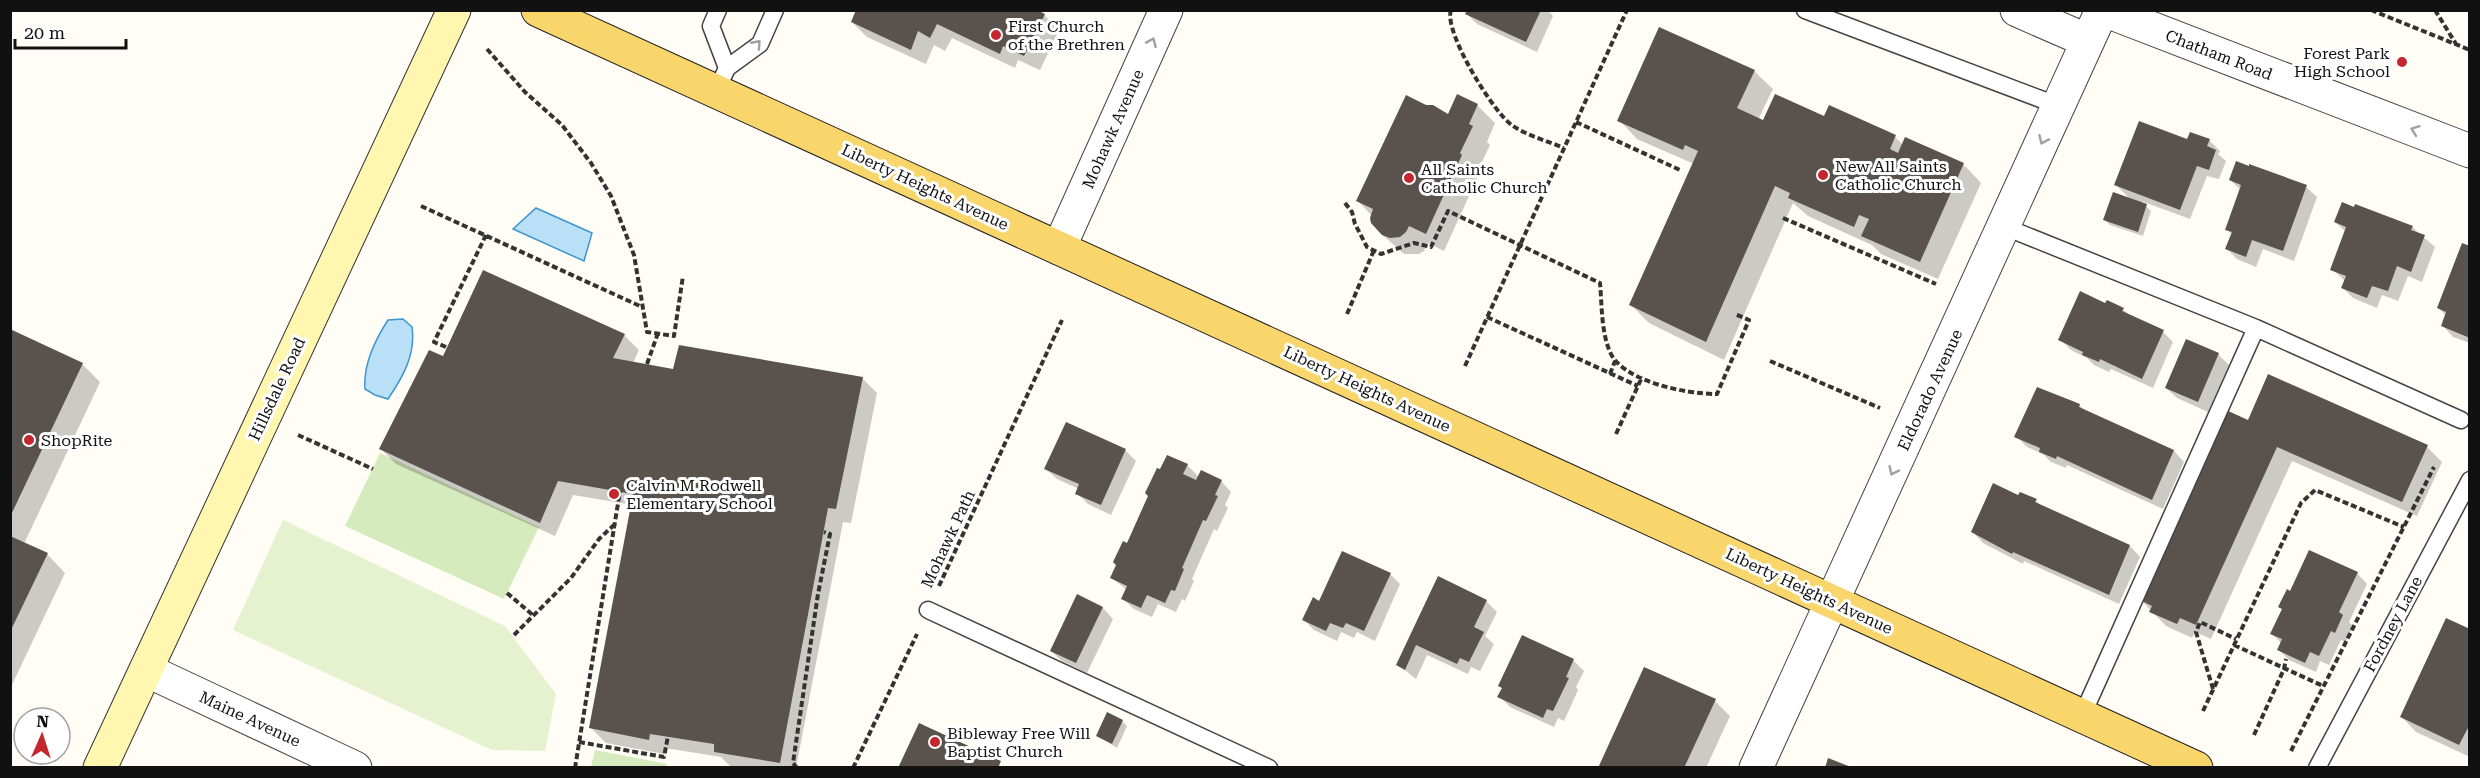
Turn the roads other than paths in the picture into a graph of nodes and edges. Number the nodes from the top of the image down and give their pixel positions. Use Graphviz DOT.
graph roads {
  1 [pos="454,10"];
  2 [pos="538,10"];
  3 [pos="718,10"];
  4 [pos="775,10"];
  5 [pos="1166,10"];
  6 [pos="1805,10"];
  7 [pos="2017,10"];
  8 [pos="2103,10"];
  9 [pos="2088,41"];
  10 [pos="722,80"];
  11 [pos="2059,106"];
  12 [pos="2469,151"];
  13 [pos="2005,227"];
  14 [pos="1059,248"];
  15 [pos="2256,328"];
  16 [pos="2461,420"];
  17 [pos="2469,480"];
  18 [pos="1833,602"];
  19 [pos="928,610"];
  20 [pos="146,670"];
  21 [pos="2082,716"];
  22 [pos="99,768"];
  23 [pos="355,768"];
  24 [pos="1269,768"];
  25 [pos="1756,768"];
  26 [pos="2196,768"];
  27 [pos="2317,768"];
  1 -- 20 [label="main road, Hillsdale Road"];
  2 -- 10 [label="main road, Liberty Heights Avenue"];
  3 -- 10 [label="lane"];
  10 -- 4 [label="lane, one-way"];
  14 -- 5 [label="street, Mohawk Avenue, one-way"];
  6 -- 11 [label="lane"];
  7 -- 9 [label="street"];
  8 -- 9 [label="street, Eldorado Avenue"];
  12 -- 8 [label="street, Chatham Road, one-way"];
  9 -- 11 [label="street, Eldorado Avenue"];
  10 -- 14 [label="main road, Liberty Heights Avenue"];
  11 -- 13 [label="street, Eldorado Avenue, one-way"];
  13 -- 15 [label="lane"];
  13 -- 18 [label="street, Eldorado Avenue, one-way"];
  14 -- 18 [label="main road, Liberty Heights Avenue"];
  15 -- 16 [label="lane"];
  15 -- 21 [label="lane"];
  17 -- 27 [label="lane, Fordney Lane"];
  18 -- 21 [label="main road, Liberty Heights Avenue"];
  18 -- 25 [label="street, Eldorado Avenue"];
  19 -- 24 [label="lane"];
  20 -- 22 [label="main road, Hillsdale Road"];
  20 -- 23 [label="street, Maine Avenue"];
  21 -- 26 [label="main road, Liberty Heights Avenue"];
}
